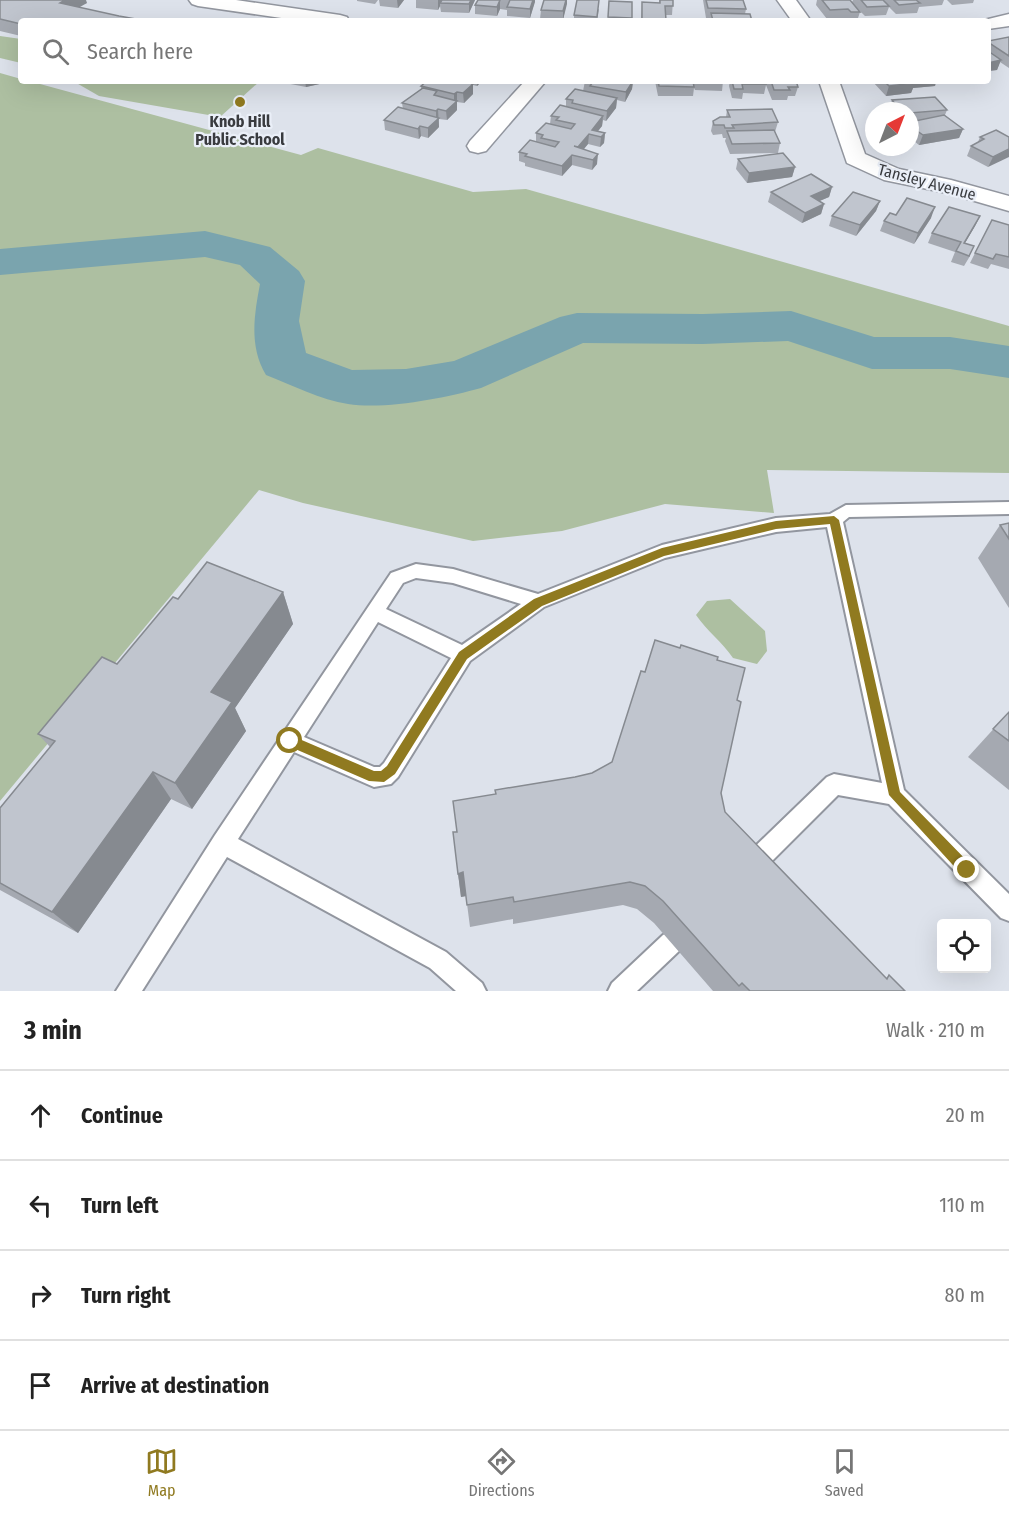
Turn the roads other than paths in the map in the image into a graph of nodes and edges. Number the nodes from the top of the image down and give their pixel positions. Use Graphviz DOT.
graph roads {
  1 [pos="198,0"];
  2 [pos="786,0"];
  3 [pos="319,18"];
  4 [pos="800,18"];
  5 [pos="1009,20"];
  6 [pos="991,23"];
  7 [pos="533,84"];
  8 [pos="830,84"];
  9 [pos="478,146"];
  10 [pos="1009,204"];
  11 [pos="1009,508"];
  12 [pos="834,520"];
  13 [pos="538,602"];
  14 [pos="374,612"];
  15 [pos="463,656"];
  16 [pos="290,741"];
  17 [pos="895,795"];
  18 [pos="223,843"];
  19 [pos="746,871"];
  20 [pos="1009,910"];
  21 [pos="671,944"];
  22 [pos="128,991"];
  23 [pos="474,991"];
  24 [pos="620,991"];
  1 -- 3 [label="street"];
  2 -- 4 [label="street"];
  5 -- 6 [label="street"];
  7 -- 9 [label="street"];
  8 -- 10 [label="street, Tansley Avenue"];
  11 -- 12 [label="lane"];
  12 -- 13 [label="lane"];
  12 -- 17 [label="lane"];
  13 -- 14 [label="lane"];
  13 -- 15 [label="lane"];
  14 -- 15 [label="lane"];
  14 -- 16 [label="lane"];
  15 -- 16 [label="lane"];
  16 -- 18 [label="lane"];
  17 -- 19 [label="lane"];
  17 -- 20 [label="lane"];
  18 -- 22 [label="lane"];
  18 -- 23 [label="lane"];
  21 -- 24 [label="lane"];
}
